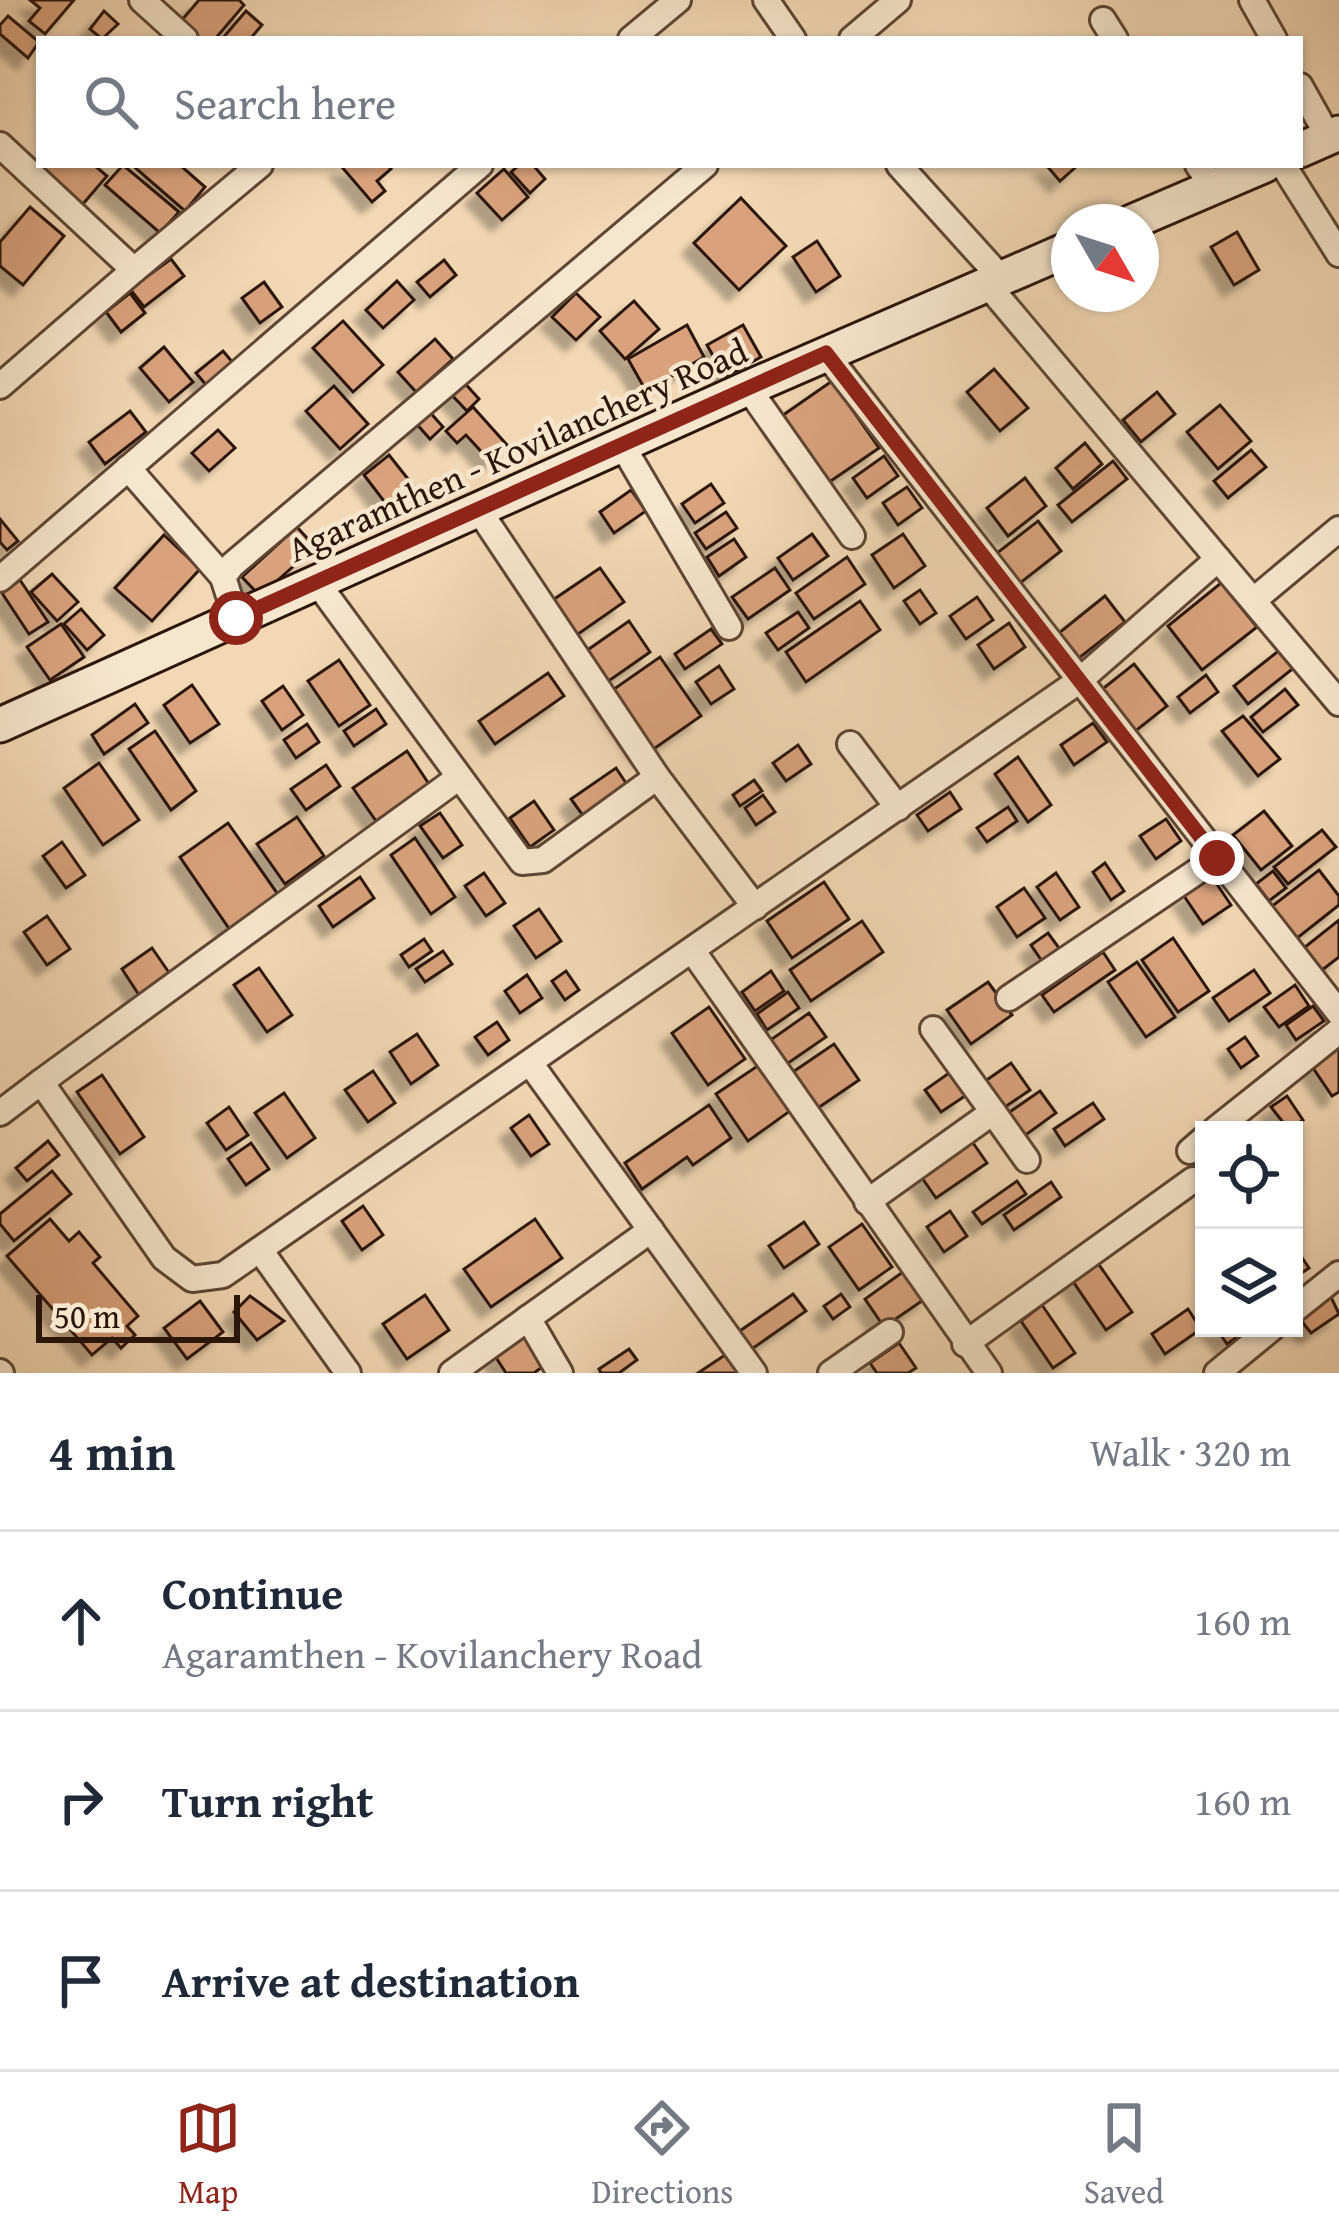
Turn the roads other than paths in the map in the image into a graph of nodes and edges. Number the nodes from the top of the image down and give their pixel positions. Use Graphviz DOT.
graph roads {
  1 [pos="142,0"];
  2 [pos="678,0"];
  3 [pos="766,0"];
  4 [pos="898,0"];
  5 [pos="1252,0"];
  6 [pos="182,36"];
  7 [pos="635,36"];
  8 [pos="791,36"];
  9 [pos="856,36"];
  10 [pos="1272,36"];
  11 [pos="1303,93"];
  12 [pos="1322,140"];
  13 [pos="0,145"];
  14 [pos="256,168"];
  15 [pos="477,168"];
  16 [pos="700,168"];
  17 [pos="901,168"];
  18 [pos="1248,168"];
  19 [pos="1285,168"];
  20 [pos="1206,176"];
  21 [pos="1159,205"];
  22 [pos="1339,254"];
  23 [pos="1051,257"];
  24 [pos="134,270"];
  25 [pos="994,281"];
  26 [pos="826,353"];
  27 [pos="0,386"];
  28 [pos="748,388"];
  29 [pos="622,445"];
  30 [pos="128,468"];
  31 [pos="478,509"];
  32 [pos="1339,529"];
  33 [pos="851,536"];
  34 [pos="1218,559"];
  35 [pos="223,577"];
  36 [pos="0,580"];
  37 [pos="316,581"];
  38 [pos="1253,600"];
  39 [pos="236,618"];
  40 [pos="729,627"];
  41 [pos="1079,681"];
  42 [pos="1339,703"];
  43 [pos="0,725"];
  44 [pos="850,744"];
  45 [pos="458,778"];
  46 [pos="657,778"];
  47 [pos="898,808"];
  48 [pos="1217,858"];
  49 [pos="755,907"];
  50 [pos="692,950"];
  51 [pos="1009,998"];
  52 [pos="1339,1012"];
  53 [pos="933,1029"];
  54 [pos="1339,1031"];
  55 [pos="530,1063"];
  56 [pos="40,1082"];
  57 [pos="993,1112"];
  58 [pos="0,1113"];
  59 [pos="1226,1121"];
  60 [pos="1027,1160"];
  61 [pos="1193,1180"];
  62 [pos="867,1202"];
  63 [pos="651,1230"];
  64 [pos="260,1250"];
  65 [pos="1339,1274"];
  66 [pos="1303,1303"];
  67 [pos="528,1318"];
  68 [pos="890,1332"];
  69 [pos="1261,1337"];
  70 [pos="965,1344"];
  71 [pos="348,1373"];
  72 [pos="452,1373"];
  73 [pos="560,1373"];
  74 [pos="754,1373"];
  75 [pos="831,1373"];
  76 [pos="989,1373"];
  77 [pos="1217,1373"];
  1 -- 6 [label="street"];
  2 -- 7 [label="street"];
  3 -- 8 [label="street"];
  4 -- 9 [label="street"];
  5 -- 10 [label="street"];
  11 -- 12 [label="street"];
  13 -- 24 [label="street"];
  14 -- 24 [label="street"];
  15 -- 30 [label="street"];
  16 -- 35 [label="street"];
  17 -- 25 [label="street"];
  18 -- 20 [label="main road"];
  19 -- 22 [label="street"];
  20 -- 21 [label="main road"];
  23 -- 25 [label="main road, Agaramthen - Kovilanchery Road"];
  24 -- 27 [label="street"];
  25 -- 26 [label="main road, Agaramthen - Kovilanchery Road"];
  25 -- 34 [label="street"];
  26 -- 28 [label="main road, Agaramthen - Kovilanchery Road"];
  26 -- 41 [label="street"];
  28 -- 29 [label="main road, Agaramthen - Kovilanchery Road"];
  28 -- 33 [label="street"];
  29 -- 31 [label="main road, Agaramthen - Kovilanchery Road"];
  29 -- 40 [label="street"];
  30 -- 35 [label="street"];
  30 -- 36 [label="street"];
  31 -- 37 [label="main road, Agaramthen - Kovilanchery Road"];
  31 -- 46 [label="street"];
  32 -- 38 [label="street"];
  34 -- 38 [label="street"];
  34 -- 41 [label="street"];
  35 -- 39 [label="street"];
  37 -- 39 [label="main road, Agaramthen - Kovilanchery Road"];
  37 -- 45 [label="street"];
  38 -- 42 [label="street"];
  39 -- 43 [label="main road, Agaramthen - Kovilanchery Road"];
  41 -- 47 [label="street"];
  41 -- 48 [label="street"];
  44 -- 47 [label="street"];
  45 -- 46 [label="street"];
  45 -- 56 [label="street"];
  46 -- 49 [label="street"];
  47 -- 49 [label="street"];
  48 -- 51 [label="street"];
  48 -- 52 [label="street"];
  49 -- 50 [label="street"];
  50 -- 55 [label="street"];
  50 -- 62 [label="street"];
  53 -- 57 [label="street"];
  54 -- 59 [label="street"];
  55 -- 63 [label="street"];
  55 -- 64 [label="street"];
  56 -- 58 [label="street"];
  56 -- 64 [label="street"];
  57 -- 60 [label="street"];
  57 -- 62 [label="street"];
  61 -- 70 [label="street"];
  62 -- 70 [label="street"];
  63 -- 67 [label="street"];
  63 -- 74 [label="street"];
  64 -- 71 [label="street"];
  65 -- 66 [label="street"];
  67 -- 72 [label="street"];
  67 -- 73 [label="street"];
  68 -- 75 [label="street"];
  69 -- 77 [label="street"];
  70 -- 76 [label="street"];
}
